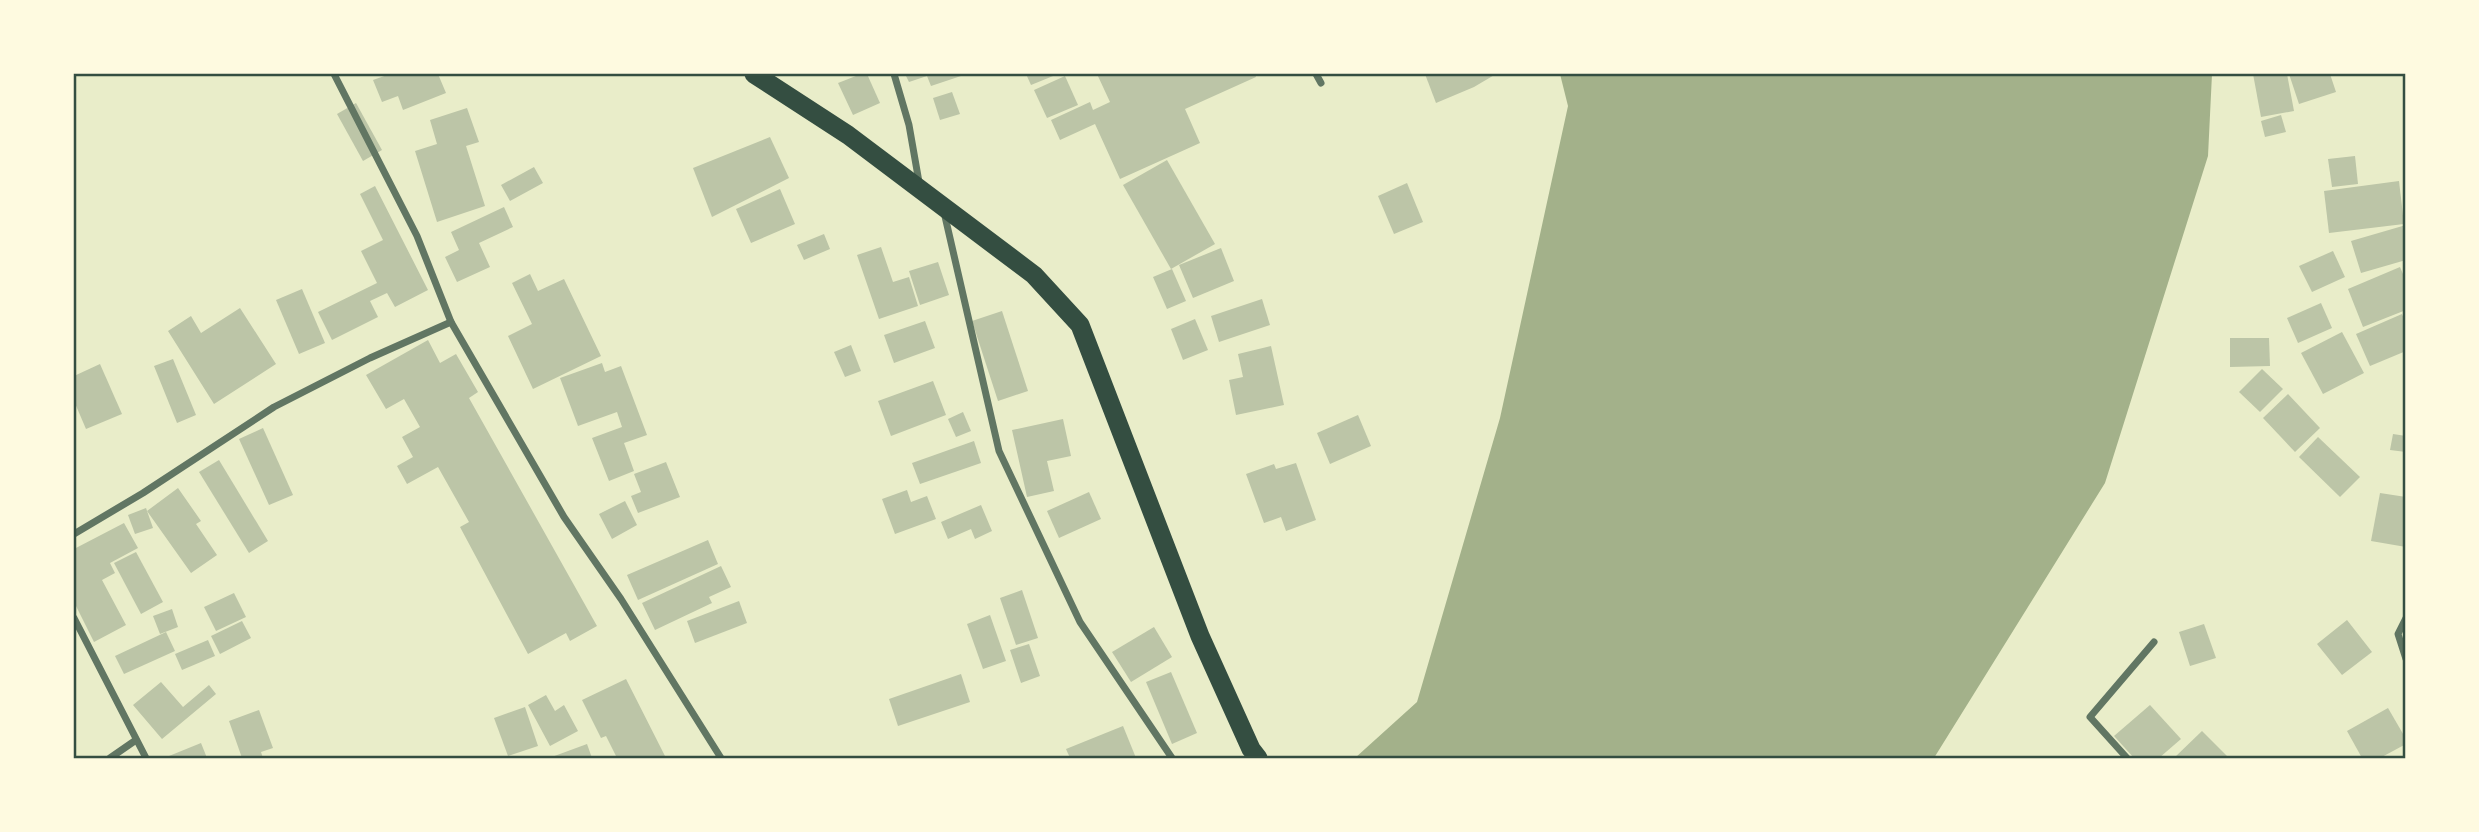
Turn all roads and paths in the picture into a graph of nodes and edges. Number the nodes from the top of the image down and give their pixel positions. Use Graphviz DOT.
graph roads {
  1 [pos="334,74"];
  2 [pos="754,74"];
  3 [pos="894,74"];
  4 [pos="1316,74"];
  5 [pos="1321,83"];
  6 [pos="921,192"];
  7 [pos="943,208"];
  8 [pos="451,322"];
  9 [pos="74,534"];
  10 [pos="74,618"];
  11 [pos="2406,618"];
  12 [pos="2154,642"];
  13 [pos="2406,659"];
  14 [pos="136,740"];
  15 [pos="1255,754"];
  16 [pos="110,758"];
  17 [pos="146,758"];
  18 [pos="722,758"];
  19 [pos="1172,758"];
  20 [pos="2127,758"];
  1 -- 8 [label="street"];
  2 -- 6 [label="highway"];
  3 -- 6 [label="street"];
  4 -- 5 [label="street"];
  6 -- 7 [label="highway"];
  7 -- 15 [label="highway"];
  7 -- 19 [label="street"];
  8 -- 9 [label="street"];
  8 -- 18 [label="street"];
  10 -- 14 [label="street"];
  11 -- 13 [label="street"];
  12 -- 20 [label="street"];
  14 -- 16 [label="street"];
  14 -- 17 [label="street"];
}
